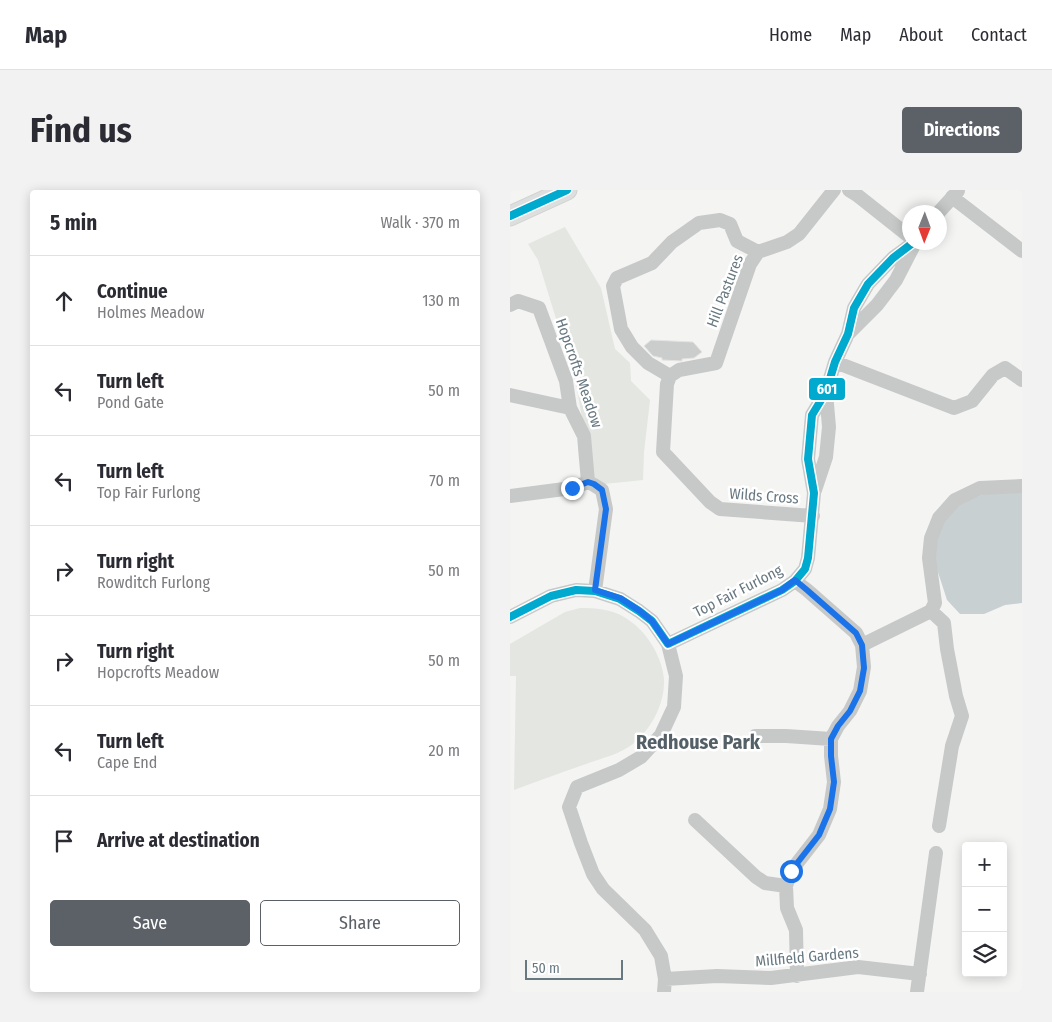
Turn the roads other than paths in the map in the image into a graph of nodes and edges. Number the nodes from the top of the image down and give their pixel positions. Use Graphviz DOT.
graph roads {
  1 [pos="567,190"];
  2 [pos="834,190"];
  3 [pos="848,190"];
  4 [pos="955,193"];
  5 [pos="946,205"];
  6 [pos="510,216"];
  7 [pos="902,231"];
  8 [pos="904,250"];
  9 [pos="911,250"];
  10 [pos="1022,251"];
  11 [pos="758,252"];
  12 [pos="510,305"];
  13 [pos="848,334"];
  14 [pos="835,362"];
  15 [pos="670,376"];
  16 [pos="1022,380"];
  17 [pos="510,395"];
  18 [pos="570,408"];
  19 [pos="588,482"];
  20 [pos="1022,486"];
  21 [pos="510,496"];
  22 [pos="812,516"];
  23 [pos="795,580"];
  24 [pos="595,590"];
  25 [pos="933,607"];
  26 [pos="510,617"];
  27 [pos="668,644"];
  28 [pos="862,645"];
  29 [pos="755,736"];
  30 [pos="831,739"];
  31 [pos="696,820"];
  32 [pos="939,826"];
  33 [pos="936,852"];
  34 [pos="786,886"];
  35 [pos="920,974"];
  36 [pos="797,976"];
  37 [pos="664,986"];
  38 [pos="917,992"];
  1 -- 6 [label="street"];
  2 -- 11 [label="street, Hill Pastures"];
  3 -- 7 [label="street"];
  4 -- 5 [label="street"];
  4 -- 10 [label="street"];
  8 -- 13 [label="street, Top Fair Furlong"];
  9 -- 13 [label="street, Top Fair Furlong"];
  11 -- 15 [label="street, Hill Pastures"];
  11 -- 15 [label="street"];
  12 -- 18 [label="street, Hopcrofts Meadow"];
  13 -- 14 [label="street, Top Fair Furlong"];
  14 -- 16 [label="street"];
  14 -- 22 [label="street, Top Fair Furlong"];
  15 -- 22 [label="street, Wilds Cross"];
  17 -- 18 [label="street"];
  18 -- 19 [label="street, Hopcrofts Meadow"];
  19 -- 21 [label="street"];
  19 -- 24 [label="street"];
  20 -- 25 [label="street"];
  22 -- 23 [label="street, Top Fair Furlong"];
  23 -- 27 [label="street, Top Fair Furlong"];
  23 -- 28 [label="street"];
  24 -- 26 [label="street"];
  24 -- 27 [label="street"];
  25 -- 28 [label="street"];
  25 -- 32 [label="street"];
  27 -- 37 [label="street"];
  28 -- 30 [label="street"];
  29 -- 30 [label="street"];
  30 -- 34 [label="street"];
  31 -- 34 [label="street"];
  33 -- 35 [label="street"];
  34 -- 36 [label="street"];
  35 -- 36 [label="street, Millfield Gardens"];
  35 -- 38 [label="street"];
  36 -- 37 [label="street, Millfield Gardens"];
}
